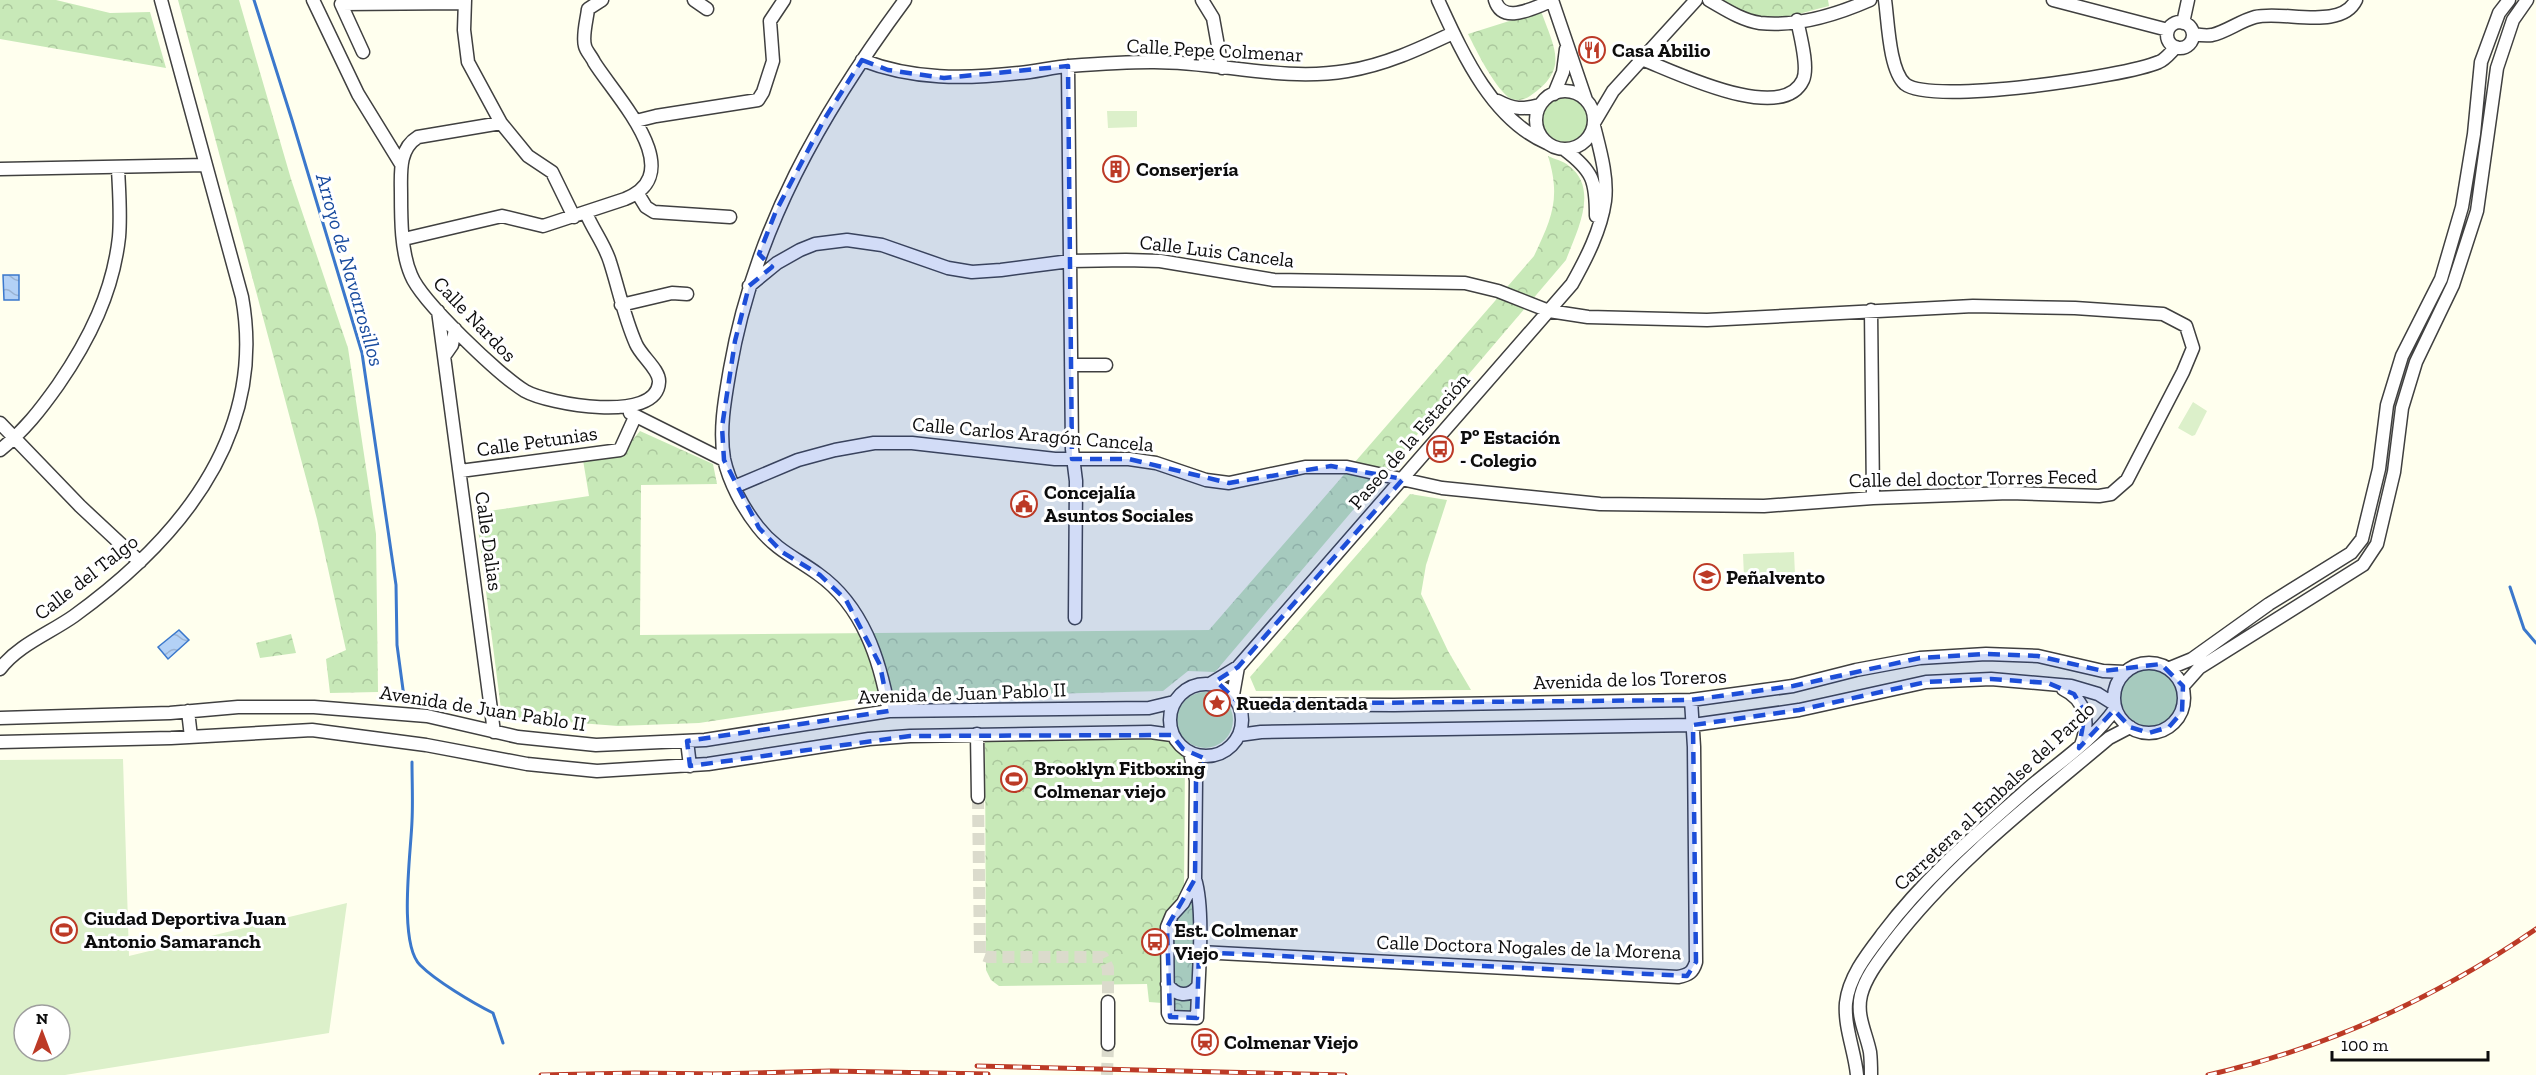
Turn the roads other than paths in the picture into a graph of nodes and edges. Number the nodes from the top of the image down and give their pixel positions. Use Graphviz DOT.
graph roads {
  1 [pos="161,0"];
  2 [pos="313,0"];
  3 [pos="602,0"];
  4 [pos="694,0"];
  5 [pos="784,0"];
  6 [pos="905,0"];
  7 [pos="1202,0"];
  8 [pos="1437,0"];
  9 [pos="1495,0"];
  10 [pos="1696,0"];
  11 [pos="1709,0"];
  12 [pos="1870,0"];
  13 [pos="1885,0"];
  14 [pos="2053,0"];
  15 [pos="2188,0"];
  16 [pos="2356,0"];
  17 [pos="2509,0"];
  18 [pos="2527,0"];
  19 [pos="464,1"];
  20 [pos="1552,1"];
  21 [pos="707,9"];
  22 [pos="1797,20"];
  23 [pos="2183,23"];
  24 [pos="2168,30"];
  25 [pos="1454,33"];
  26 [pos="2193,34"];
  27 [pos="1566,40"];
  28 [pos="2176,47"];
  29 [pos="363,52"];
  30 [pos="862,60"];
  31 [pos="1644,60"];
  32 [pos="1068,66"];
  33 [pos="1222,68"];
  34 [pos="1613,91"];
  35 [pos="1554,94"];
  36 [pos="1494,99"];
  37 [pos="1587,101"];
  38 [pos="1540,105"];
  39 [pos="636,121"];
  40 [pos="501,123"];
  41 [pos="1594,125"];
  42 [pos="1546,143"];
  43 [pos="1565,150"];
  44 [pos="401,164"];
  45 [pos="206,165"];
  46 [pos="118,168"];
  47 [pos="0,169"];
  48 [pos="638,194"];
  49 [pos="580,215"];
  50 [pos="730,217"];
  51 [pos="1596,232"];
  52 [pos="404,239"];
  53 [pos="759,254"];
  54 [pos="1070,261"];
  55 [pos="777,263"];
  56 [pos="749,286"];
  57 [pos="687,294"];
  58 [pos="621,305"];
  59 [pos="437,309"];
  60 [pos="1871,310"];
  61 [pos="1550,311"];
  62 [pos="453,326"];
  63 [pos="441,335"];
  64 [pos="467,341"];
  65 [pos="448,350"];
  66 [pos="1071,365"];
  67 [pos="1106,365"];
  68 [pos="625,408"];
  69 [pos="635,417"];
  70 [pos="0,423"];
  71 [pos="14,437"];
  72 [pos="722,438"];
  73 [pos="701,448"];
  74 [pos="0,450"];
  75 [pos="1073,459"];
  76 [pos="724,460"];
  77 [pos="460,471"];
  78 [pos="1403,479"];
  79 [pos="734,487"];
  80 [pos="1873,498"];
  81 [pos="140,562"];
  82 [pos="1075,618"];
  83 [pos="1238,667"];
  84 [pos="2170,668"];
  85 [pos="0,669"];
  86 [pos="2125,672"];
  87 [pos="2048,683"];
  88 [pos="1210,684"];
  89 [pos="2183,686"];
  90 [pos="1236,700"];
  91 [pos="1691,700"];
  92 [pos="1174,702"];
  93 [pos="2115,706"];
  94 [pos="188,711"];
  95 [pos="889,711"];
  96 [pos="0,718"];
  97 [pos="1693,725"];
  98 [pos="2130,727"];
  99 [pos="494,732"];
  100 [pos="977,734"];
  101 [pos="1173,735"];
  102 [pos="1239,735"];
  103 [pos="191,737"];
  104 [pos="687,741"];
  105 [pos="0,742"];
  106 [pos="2079,748"];
  107 [pos="1190,753"];
  108 [pos="1207,757"];
  109 [pos="690,766"];
  110 [pos="1196,780"];
  111 [pos="978,797"];
  112 [pos="1195,879"];
  113 [pos="1199,952"];
  114 [pos="1167,984"];
  115 [pos="1198,986"];
  116 [pos="1108,1002"];
  117 [pos="1108,1044"];
  118 [pos="1857,1075"];
  119 [pos="1871,1075"];
  1 -- 45 [label="street, Calle del Talgo"];
  2 -- 44 [label="street, Calle Nardos"];
  3 -- 39 [label="street"];
  4 -- 21 [label="street"];
  5 -- 39 [label="street"];
  6 -- 30 [label="street"];
  7 -- 33 [label="street"];
  8 -- 25 [label="street"];
  9 -- 20 [label="street"];
  10 -- 31 [label="street"];
  11 -- 22 [label="street"];
  12 -- 22 [label="street"];
  13 -- 28 [label="street"];
  14 -- 24 [label="street"];
  15 -- 23 [label="street"];
  16 -- 26 [label="street"];
  17 -- 84 [label="street"];
  18 -- 89 [label="street"];
  19 -- 29 [label="street"];
  19 -- 40 [label="street"];
  20 -- 27 [label="street"];
  22 -- 31 [label="street"];
  23 -- 24 [label="street"];
  23 -- 26 [label="street"];
  24 -- 28 [label="street"];
  25 -- 33 [label="street, Calle Pepe Colmenar"];
  25 -- 36 [label="street"];
  26 -- 28 [label="street"];
  27 -- 35 [label="street"];
  27 -- 37 [label="street"];
  30 -- 32 [label="street, Calle Pepe Colmenar"];
  30 -- 53 [label="street"];
  31 -- 34 [label="street"];
  32 -- 33 [label="street, Calle Pepe Colmenar"];
  32 -- 54 [label="street"];
  34 -- 37 [label="street"];
  34 -- 41 [label="street"];
  35 -- 37 [label="street"];
  35 -- 38 [label="street"];
  36 -- 38 [label="street"];
  36 -- 42 [label="street"];
  37 -- 41 [label="street"];
  38 -- 42 [label="street"];
  39 -- 48 [label="street"];
  40 -- 44 [label="street"];
  40 -- 49 [label="street"];
  41 -- 43 [label="street"];
  41 -- 51 [label="street, Paseo de la Estación"];
  42 -- 43 [label="street"];
  43 -- 51 [label="street, Paseo de la Estación"];
  44 -- 52 [label="street, Calle Nardos"];
  45 -- 46 [label="street"];
  45 -- 81 [label="street, Calle del Talgo"];
  46 -- 47 [label="street"];
  46 -- 71 [label="street"];
  48 -- 49 [label="street"];
  48 -- 50 [label="street"];
  49 -- 52 [label="street"];
  49 -- 58 [label="street"];
  51 -- 61 [label="street, Paseo de la Estación"];
  52 -- 59 [label="street, Calle Nardos"];
  53 -- 55 [label="street"];
  53 -- 56 [label="street"];
  54 -- 55 [label="street, Calle Luis Cancela"];
  54 -- 61 [label="street, Calle Luis Cancela"];
  54 -- 66 [label="street"];
  55 -- 56 [label="street, Calle Luis Cancela"];
  56 -- 72 [label="street"];
  57 -- 58 [label="street"];
  58 -- 68 [label="street"];
  59 -- 62 [label="street, Calle Nardos"];
  59 -- 63 [label="street, Calle Dalias"];
  60 -- 61 [label="street, Calle del doctor Torres Feced"];
  60 -- 80 [label="street"];
  60 -- 80 [label="street, Calle del doctor Torres Feced"];
  61 -- 78 [label="street, Paseo de la Estación"];
  62 -- 63 [label="street"];
  62 -- 64 [label="street, Calle Nardos"];
  62 -- 65 [label="street, Calle Dalias"];
  63 -- 65 [label="street, Calle Dalias"];
  64 -- 65 [label="street"];
  64 -- 68 [label="street, Calle Nardos"];
  65 -- 77 [label="street, Calle Dalias"];
  66 -- 67 [label="street"];
  66 -- 75 [label="street"];
  68 -- 69 [label="street"];
  69 -- 73 [label="street"];
  69 -- 77 [label="street, Calle Petunias"];
  70 -- 71 [label="street"];
  71 -- 74 [label="street"];
  71 -- 81 [label="street"];
  72 -- 73 [label="street"];
  72 -- 76 [label="street"];
  73 -- 76 [label="street"];
  75 -- 78 [label="street, Calle Carlos Aragón Cancela"];
  75 -- 79 [label="street, Calle Carlos Aragón Cancela"];
  75 -- 82 [label="street"];
  76 -- 79 [label="street"];
  77 -- 99 [label="street, Calle Dalias"];
  78 -- 80 [label="street, Calle del doctor Torres Feced"];
  78 -- 83 [label="street, Paseo de la Estación"];
  79 -- 95 [label="street"];
  81 -- 85 [label="street, Calle del Talgo"];
  83 -- 88 [label="street, Paseo de la Estación"];
  83 -- 90 [label="street"];
  84 -- 86 [label="street"];
  84 -- 89 [label="street"];
  86 -- 91 [label="street, Avenida de los Toreros"];
  86 -- 93 [label="street"];
  87 -- 93 [label="street"];
  87 -- 97 [label="street"];
  87 -- 106 [label="street"];
  88 -- 90 [label="street"];
  88 -- 92 [label="street"];
  89 -- 98 [label="street"];
  90 -- 91 [label="street, Avenida de los Toreros"];
  90 -- 102 [label="street"];
  91 -- 97 [label="street, Calle Doctora Nogales de la Morena"];
  92 -- 95 [label="street, Avenida de Juan Pablo II"];
  92 -- 101 [label="street"];
  93 -- 98 [label="street"];
  93 -- 106 [label="street, Carretera al Embalse del Pardo"];
  94 -- 96 [label="street, Avenida de Juan Pablo II"];
  94 -- 99 [label="street, Avenida de Juan Pablo II"];
  94 -- 103 [label="street"];
  95 -- 104 [label="street, Avenida de Juan Pablo II"];
  97 -- 102 [label="street"];
  97 -- 113 [label="street, Calle Doctora Nogales de la Morena"];
  98 -- 119 [label="street, Carretera al Embalse del Pardo"];
  99 -- 104 [label="street, Avenida de Juan Pablo II"];
  100 -- 101 [label="street, Avenida de Juan Pablo II"];
  100 -- 109 [label="street, Avenida de Juan Pablo II"];
  100 -- 111 [label="street"];
  101 -- 107 [label="street"];
  102 -- 108 [label="street"];
  103 -- 105 [label="street, Avenida de Juan Pablo II"];
  103 -- 109 [label="street, Avenida de Juan Pablo II"];
  104 -- 109 [label="street"];
  106 -- 118 [label="street, Carretera al Embalse del Pardo"];
  107 -- 108 [label="street"];
  107 -- 110 [label="street"];
  108 -- 110 [label="street"];
  110 -- 112 [label="street"];
  112 -- 113 [label="street"];
  112 -- 114 [label="street"];
  113 -- 115 [label="street"];
  114 -- 115 [label="street"];
  114 -- 115 [label="street"];
  116 -- 117 [label="street"];
}
